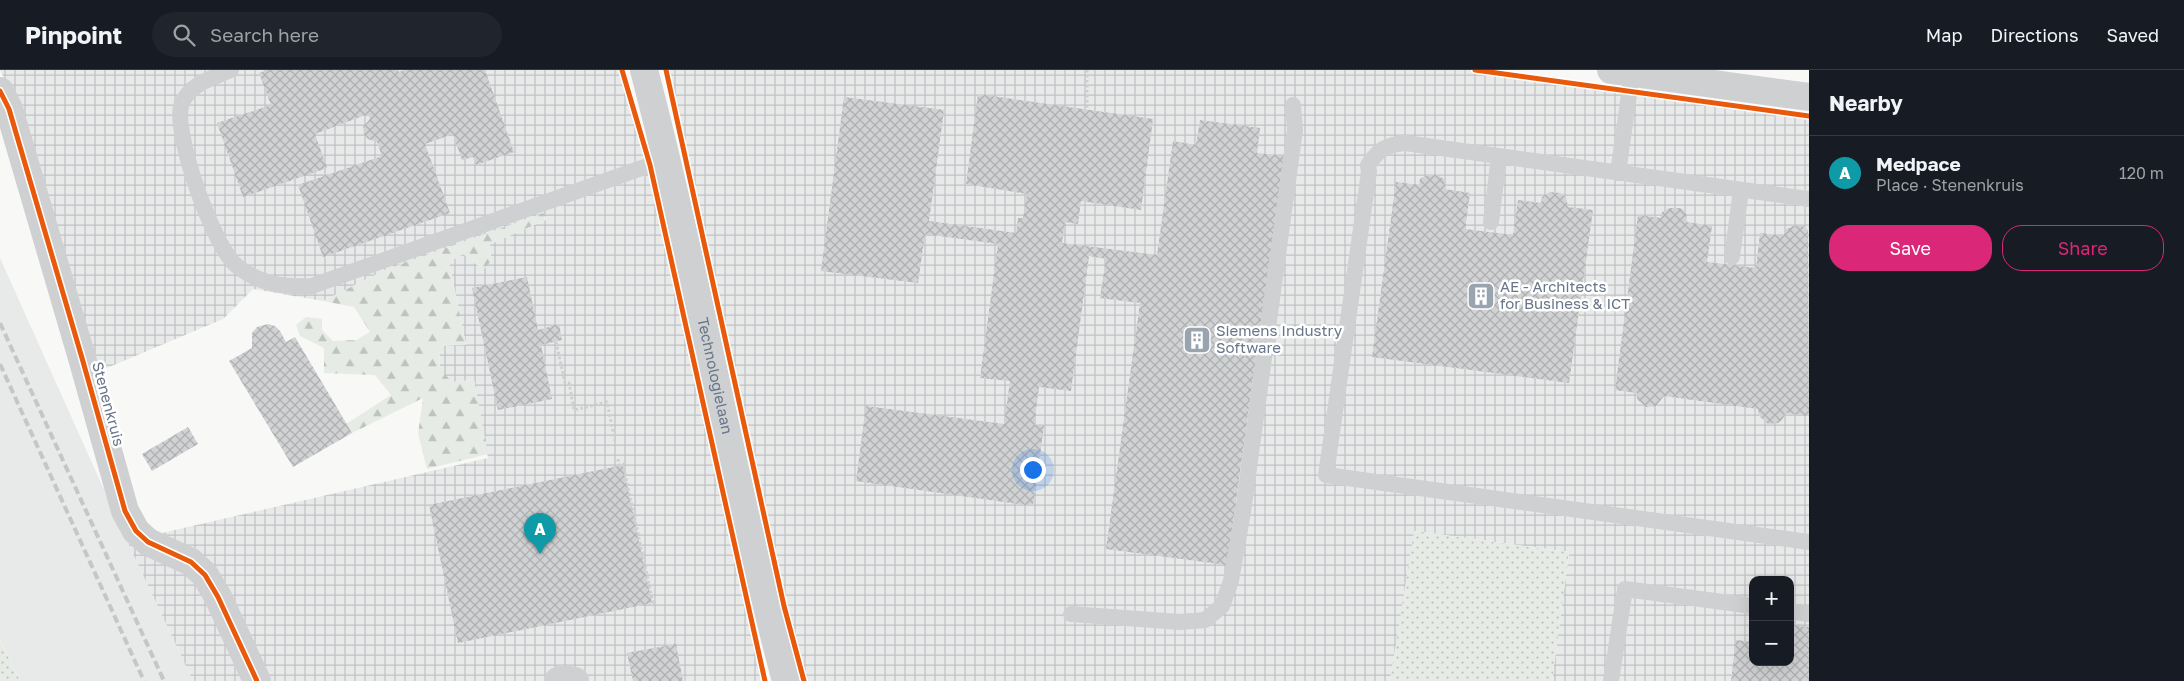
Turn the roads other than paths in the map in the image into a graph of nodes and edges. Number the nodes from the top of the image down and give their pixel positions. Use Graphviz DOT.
graph roads {
  1 [pos="231,70"];
  2 [pos="644,70"];
  3 [pos="1622,72"];
  4 [pos="0,91"];
  5 [pos="1809,97"];
  6 [pos="1293,105"];
  7 [pos="1499,156"];
  8 [pos="668,163"];
  9 [pos="1618,172"];
  10 [pos="1740,190"];
  11 [pos="1809,199"];
  12 [pos="1491,222"];
  13 [pos="1732,257"];
  14 [pos="1809,542"];
  15 [pos="1749,605"];
  16 [pos="1794,612"];
  17 [pos="1071,614"];
  18 [pos="1809,614"];
  19 [pos="257,681"];
  20 [pos="558,681"];
  21 [pos="575,681"];
  22 [pos="786,681"];
  23 [pos="1611,681"];
  1 -- 8 [label="lane"];
  2 -- 8 [label="street, Technologielaan"];
  3 -- 5 [label="street"];
  3 -- 9 [label="lane"];
  4 -- 19 [label="street, Stenenkruis"];
  6 -- 17 [label="lane"];
  7 -- 9 [label="lane"];
  7 -- 12 [label="lane"];
  7 -- 14 [label="lane"];
  8 -- 22 [label="street, Technologielaan"];
  9 -- 10 [label="lane"];
  10 -- 11 [label="lane"];
  10 -- 13 [label="lane"];
  15 -- 23 [label="lane"];
  16 -- 18 [label="lane"];
  20 -- 21 [label="street"];
}
